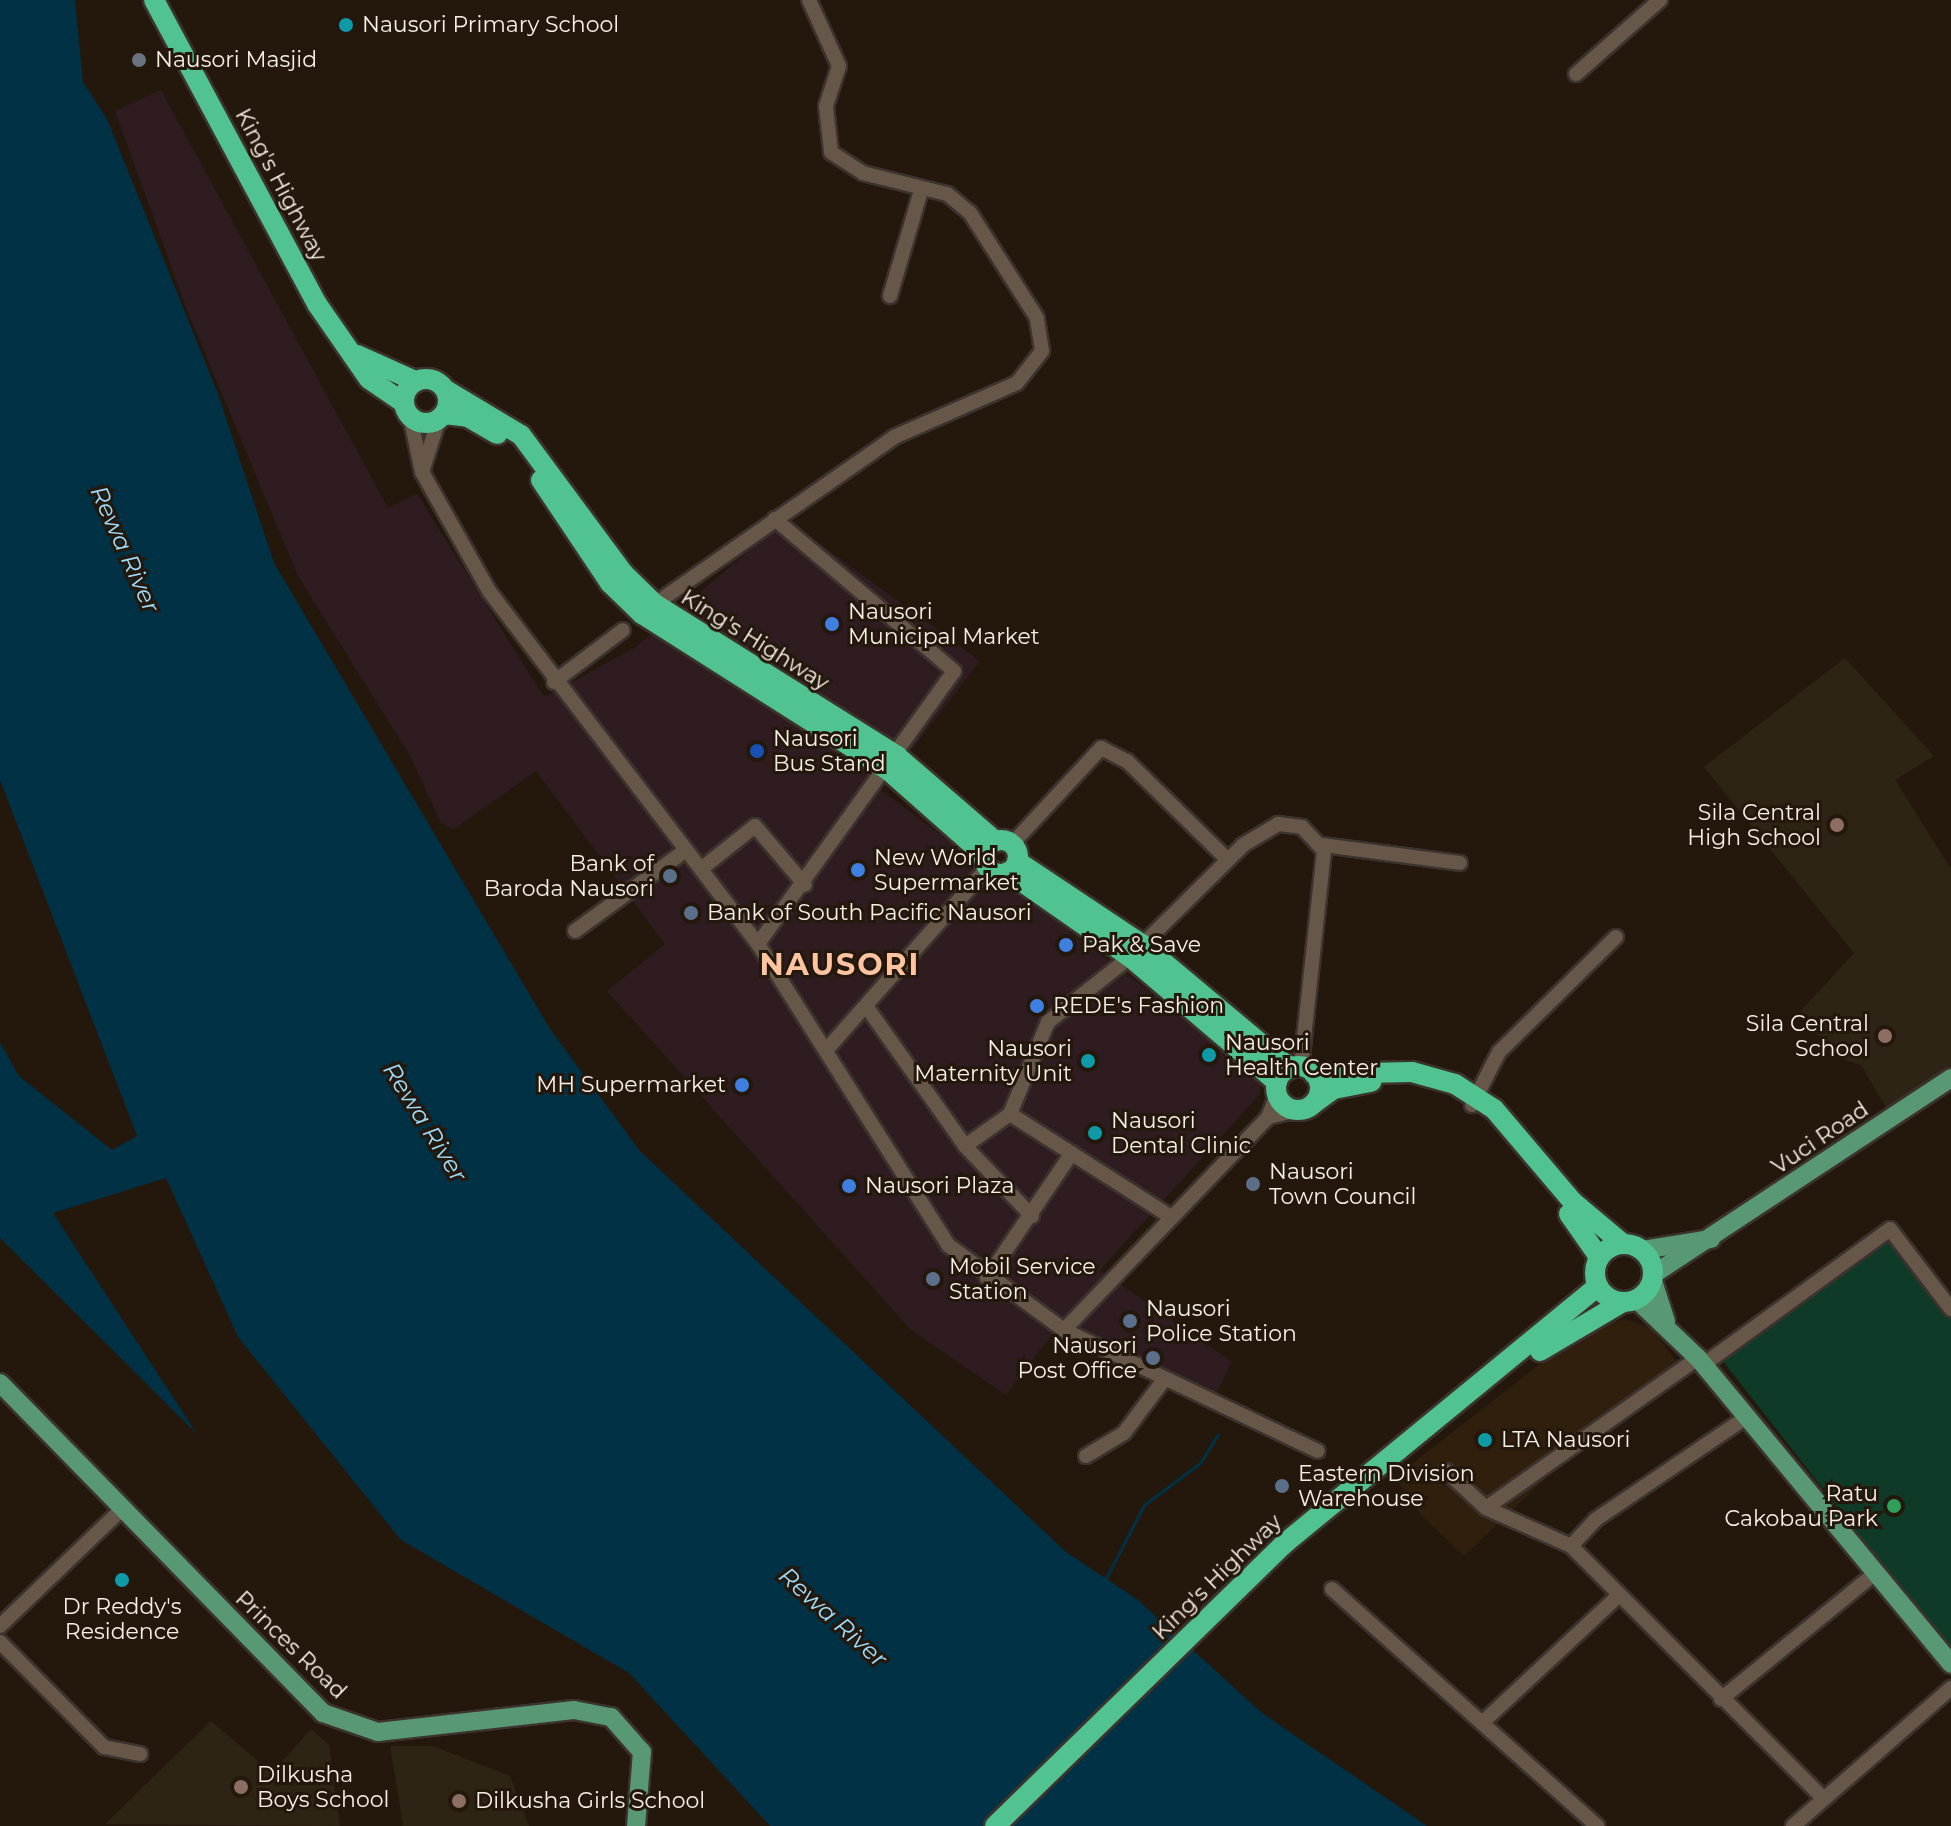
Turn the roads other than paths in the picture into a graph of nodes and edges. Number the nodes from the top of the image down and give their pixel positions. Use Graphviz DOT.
graph roads {
  1 [pos="154,0"];
  2 [pos="809,0"];
  3 [pos="1660,0"];
  4 [pos="1576,74"];
  5 [pos="921,191"];
  6 [pos="890,296"];
  7 [pos="347,348"];
  8 [pos="415,381"];
  9 [pos="446,390"];
  10 [pos="407,410"];
  11 [pos="441,417"];
  12 [pos="422,472"];
  13 [pos="775,519"];
  14 [pos="655,604"];
  15 [pos="623,630"];
  16 [pos="554,682"];
  17 [pos="892,763"];
  18 [pos="1323,845"];
  19 [pos="686,850"];
  20 [pos="1001,857"];
  21 [pos="1228,860"];
  22 [pos="1460,863"];
  23 [pos="701,869"];
  24 [pos="805,885"];
  25 [pos="575,931"];
  26 [pos="1616,937"];
  27 [pos="758,944"];
  28 [pos="1136,951"];
  29 [pos="866,1006"];
  30 [pos="828,1048"];
  31 [pos="1292,1077"];
  32 [pos="1951,1078"];
  33 [pos="1474,1101"];
  34 [pos="1306,1107"];
  35 [pos="1010,1114"];
  36 [pos="1268,1117"];
  37 [pos="965,1146"];
  38 [pos="1072,1153"];
  39 [pos="1032,1216"];
  40 [pos="1171,1217"];
  41 [pos="1717,1238"];
  42 [pos="1622,1243"];
  43 [pos="1643,1250"];
  44 [pos="1599,1257"];
  45 [pos="1654,1277"];
  46 [pos="987,1278"];
  47 [pos="1598,1286"];
  48 [pos="1630,1301"];
  49 [pos="1951,1309"];
  50 [pos="1666,1321"];
  51 [pos="1064,1330"];
  52 [pos="1700,1361"];
  53 [pos="1163,1381"];
  54 [pos="0,1383"];
  55 [pos="1745,1418"];
  56 [pos="1318,1451"];
  57 [pos="1086,1456"];
  58 [pos="1446,1471"];
  59 [pos="1486,1508"];
  60 [pos="122,1509"];
  61 [pos="1571,1546"];
  62 [pos="1874,1574"];
  63 [pos="1332,1589"];
  64 [pos="1616,1598"];
  65 [pos="1231,1603"];
  66 [pos="0,1626"];
  67 [pos="0,1642"];
  68 [pos="1951,1664"];
  69 [pos="1951,1688"];
  70 [pos="1721,1699"];
  71 [pos="1482,1723"];
  72 [pos="140,1754"];
  73 [pos="1820,1795"];
  74 [pos="636,1826"];
  75 [pos="995,1826"];
  76 [pos="1011,1826"];
  77 [pos="1597,1826"];
  78 [pos="1793,1826"];
  1 -- 7 [label="highway, King's Highway"];
  2 -- 5 [label="street"];
  3 -- 4 [label="street"];
  5 -- 6 [label="street"];
  5 -- 13 [label="street"];
  7 -- 8 [label="highway"];
  7 -- 10 [label="highway, King's Highway"];
  8 -- 9 [label="highway, King's Highway"];
  8 -- 10 [label="highway"];
  9 -- 11 [label="highway"];
  9 -- 14 [label="highway, King's Highway"];
  10 -- 11 [label="highway, King's Highway"];
  10 -- 12 [label="street"];
  11 -- 12 [label="street"];
  11 -- 17 [label="highway, King's Highway"];
  12 -- 16 [label="street"];
  13 -- 14 [label="street"];
  13 -- 17 [label="street"];
  14 -- 17 [label="highway, King's Highway"];
  15 -- 16 [label="street"];
  16 -- 19 [label="street"];
  17 -- 20 [label="highway, King's Highway"];
  17 -- 24 [label="street"];
  18 -- 21 [label="street"];
  18 -- 22 [label="street"];
  18 -- 31 [label="street"];
  19 -- 23 [label="street"];
  19 -- 25 [label="street"];
  20 -- 21 [label="street"];
  20 -- 28 [label="highway, King's Highway"];
  20 -- 29 [label="street"];
  21 -- 28 [label="street"];
  23 -- 24 [label="street"];
  23 -- 27 [label="street"];
  24 -- 27 [label="street"];
  26 -- 33 [label="street"];
  27 -- 30 [label="street"];
  28 -- 31 [label="highway, King's Highway"];
  28 -- 35 [label="street"];
  29 -- 30 [label="street"];
  29 -- 37 [label="street"];
  30 -- 46 [label="street"];
  31 -- 33 [label="highway"];
  31 -- 34 [label="highway, King's Highway"];
  31 -- 34 [label="highway"];
  31 -- 36 [label="street"];
  32 -- 41 [label="main road, Vuci Road"];
  33 -- 34 [label="highway"];
  33 -- 42 [label="highway"];
  33 -- 44 [label="highway"];
  34 -- 36 [label="street"];
  35 -- 37 [label="street"];
  35 -- 38 [label="street"];
  36 -- 40 [label="street"];
  37 -- 39 [label="street"];
  38 -- 39 [label="street"];
  38 -- 40 [label="street"];
  39 -- 46 [label="street"];
  40 -- 51 [label="street"];
  41 -- 43 [label="main road, Vuci Road"];
  41 -- 45 [label="main road, Vuci Road"];
  42 -- 43 [label="highway"];
  42 -- 44 [label="highway"];
  43 -- 45 [label="highway"];
  44 -- 47 [label="highway"];
  45 -- 48 [label="highway"];
  45 -- 50 [label="main road"];
  46 -- 51 [label="street"];
  47 -- 48 [label="highway"];
  47 -- 65 [label="highway, King's Highway"];
  48 -- 50 [label="main road"];
  48 -- 65 [label="highway, King's Highway"];
  49 -- 52 [label="street"];
  50 -- 52 [label="main road"];
  51 -- 53 [label="street"];
  52 -- 55 [label="main road"];
  52 -- 59 [label="street"];
  53 -- 56 [label="street"];
  53 -- 57 [label="street"];
  54 -- 60 [label="main road, Princes Road"];
  55 -- 61 [label="street"];
  55 -- 62 [label="main road"];
  58 -- 59 [label="street"];
  59 -- 61 [label="street"];
  60 -- 66 [label="street"];
  60 -- 74 [label="main road, Princes Road"];
  61 -- 64 [label="street"];
  62 -- 68 [label="main road"];
  62 -- 70 [label="street"];
  63 -- 71 [label="street"];
  64 -- 70 [label="street"];
  64 -- 71 [label="street"];
  65 -- 75 [label="highway, King's Highway"];
  65 -- 76 [label="highway, King's Highway"];
  67 -- 72 [label="street"];
  69 -- 73 [label="street"];
  70 -- 73 [label="street"];
  71 -- 77 [label="street"];
  73 -- 78 [label="street"];
}
